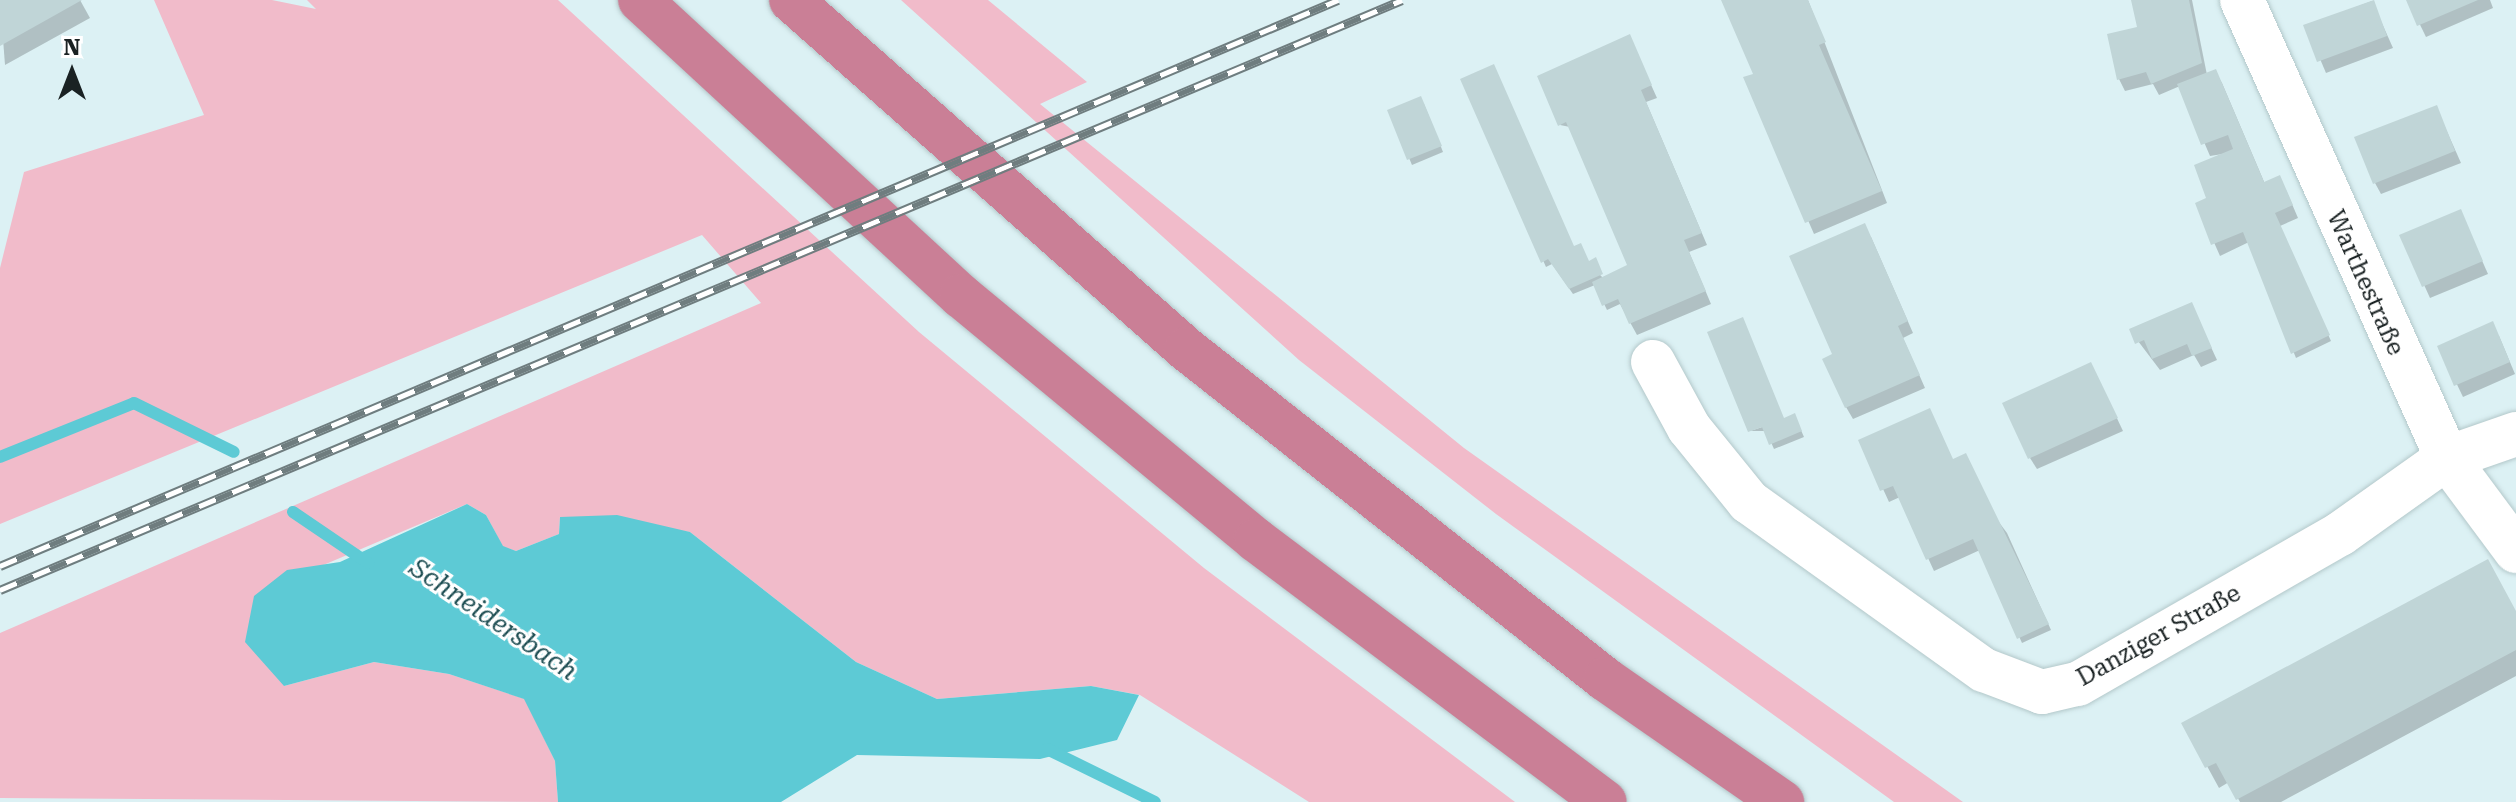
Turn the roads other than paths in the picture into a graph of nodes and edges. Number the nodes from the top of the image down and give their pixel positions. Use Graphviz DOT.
graph roads {
  1 [pos="640,0"];
  2 [pos="791,0"];
  3 [pos="2242,0"];
  4 [pos="1653,362"];
  5 [pos="2516,434"];
  6 [pos="2447,458"];
  7 [pos="2516,551"];
  8 [pos="1605,802"];
  9 [pos="1782,802"];
  1 -- 8 [label="highway"];
  2 -- 9 [label="highway"];
  3 -- 6 [label="street, Warthestraße"];
  4 -- 6 [label="street, Danziger Straße"];
  5 -- 6 [label="street, Danziger Straße"];
  6 -- 7 [label="street, Warthestraße"];
}
